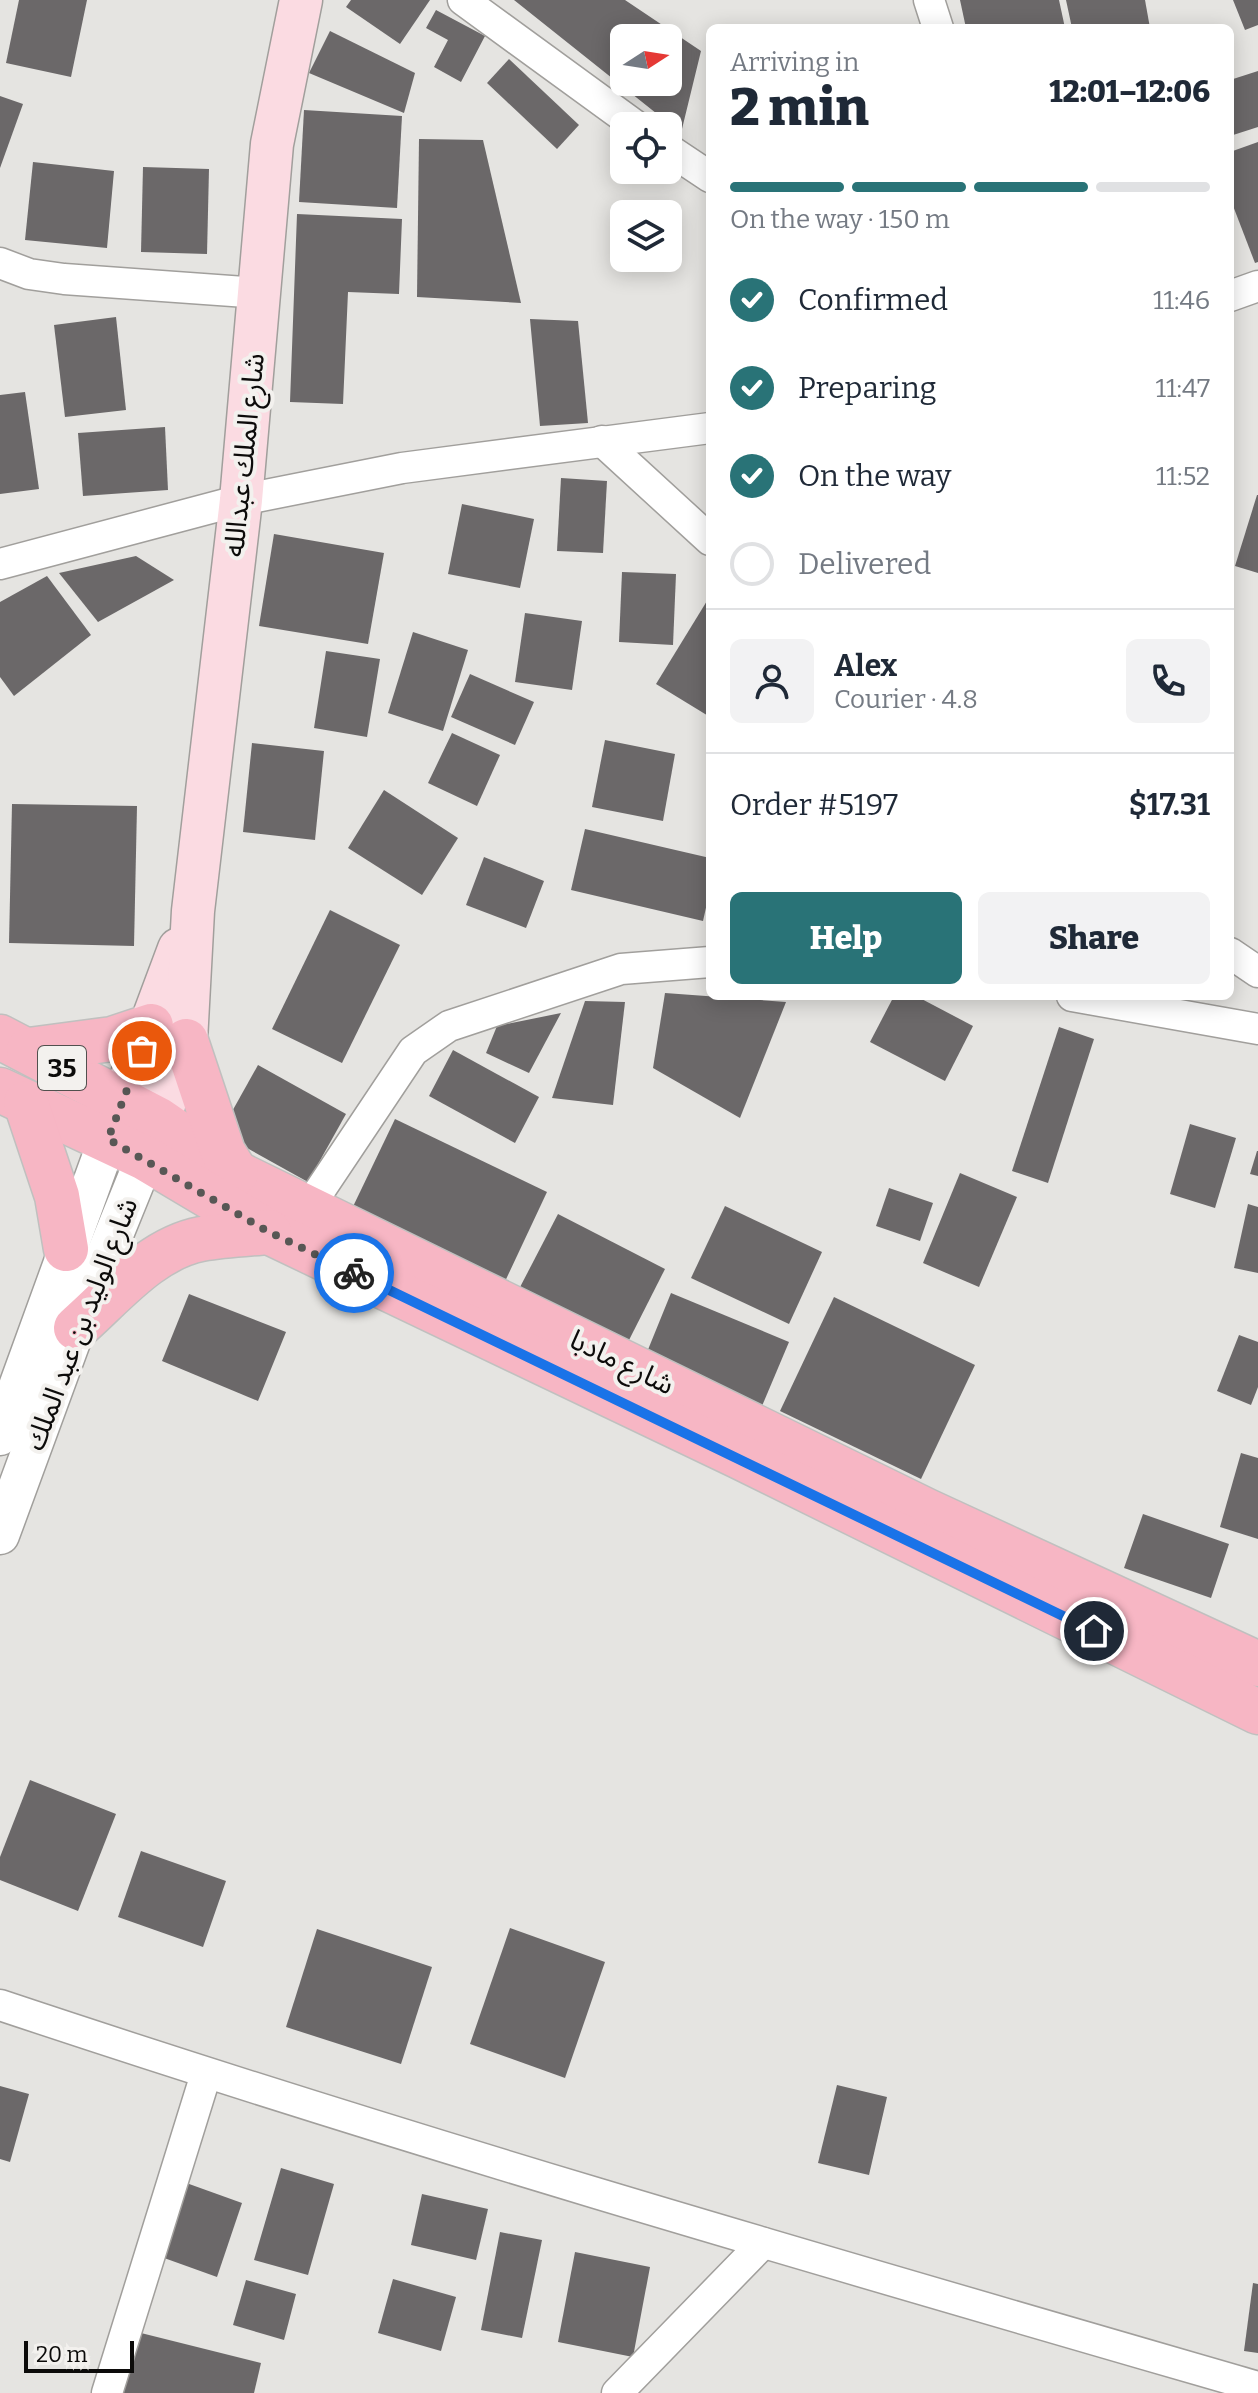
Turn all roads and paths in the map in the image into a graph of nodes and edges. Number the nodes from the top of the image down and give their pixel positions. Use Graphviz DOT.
graph roads {
  1 [pos="301,0"];
  2 [pos="463,0"];
  3 [pos="929,0"];
  4 [pos="937,24"];
  5 [pos="617,112"];
  6 [pos="682,158"];
  7 [pos="706,174"];
  8 [pos="0,263"];
  9 [pos="1258,286"];
  10 [pos="259,293"];
  11 [pos="1234,295"];
  12 [pos="706,428"];
  13 [pos="602,441"];
  14 [pos="241,500"];
  15 [pos="706,536"];
  16 [pos="0,564"];
  17 [pos="1234,956"];
  18 [pos="706,962"];
  19 [pos="1258,972"];
  20 [pos="1095,1000"];
  21 [pos="1258,1029"];
  22 [pos="169,1034"];
  23 [pos="14,1043"];
  24 [pos="13,1097"];
  25 [pos="134,1130"];
  26 [pos="236,1173"];
  27 [pos="308,1208"];
  28 [pos="269,1232"];
  29 [pos="66,1249"];
  30 [pos="76,1328"];
  31 [pos="0,1436"];
  32 [pos="0,1535"];
  33 [pos="1258,1664"];
  34 [pos="1258,1712"];
  35 [pos="0,2005"];
  36 [pos="206,2074"];
  37 [pos="763,2243"];
  38 [pos="1258,2387"];
  39 [pos="107,2393"];
  40 [pos="617,2393"];
  1 -- 10 [label="main road, شارع الملك عبدالله"];
  2 -- 5 [label="street"];
  3 -- 4 [label="street"];
  6 -- 7 [label="street"];
  8 -- 10 [label="street"];
  9 -- 11 [label="street"];
  10 -- 14 [label="main road, شارع الملك عبدالله"];
  12 -- 13 [label="street"];
  13 -- 14 [label="street"];
  13 -- 15 [label="street"];
  14 -- 16 [label="street"];
  14 -- 22 [label="main road, شارع الملك عبدالله"];
  17 -- 19 [label="street"];
  18 -- 27 [label="street"];
  20 -- 21 [label="street"];
  22 -- 23 [label="main road"];
  22 -- 25 [label="main road, شارع الملك عبدالله"];
  22 -- 26 [label="main road"];
  23 -- 25 [label="main road, شارع مادبا / 35"];
  24 -- 25 [label="main road, شارع مادبا / 35"];
  24 -- 29 [label="main road"];
  25 -- 26 [label="main road, شارع مادبا / 35"];
  25 -- 28 [label="main road, شارع مادبا / 35"];
  25 -- 29 [label="street, شارع الوليد بن عبد الملك"];
  25 -- 30 [label="street, شارع الوليد بن عبد الملك"];
  26 -- 27 [label="main road, شارع مادبا / 35"];
  27 -- 33 [label="main road, شارع مادبا / 35"];
  28 -- 30 [label="main road"];
  28 -- 34 [label="main road, شارع مادبا / 35"];
  29 -- 31 [label="street, شارع الوليد بن عبد الملك"];
  30 -- 32 [label="street, شارع الوليد بن عبد الملك"];
  35 -- 36 [label="street"];
  36 -- 37 [label="street"];
  36 -- 39 [label="street"];
  37 -- 38 [label="street"];
  37 -- 40 [label="street"];
}
